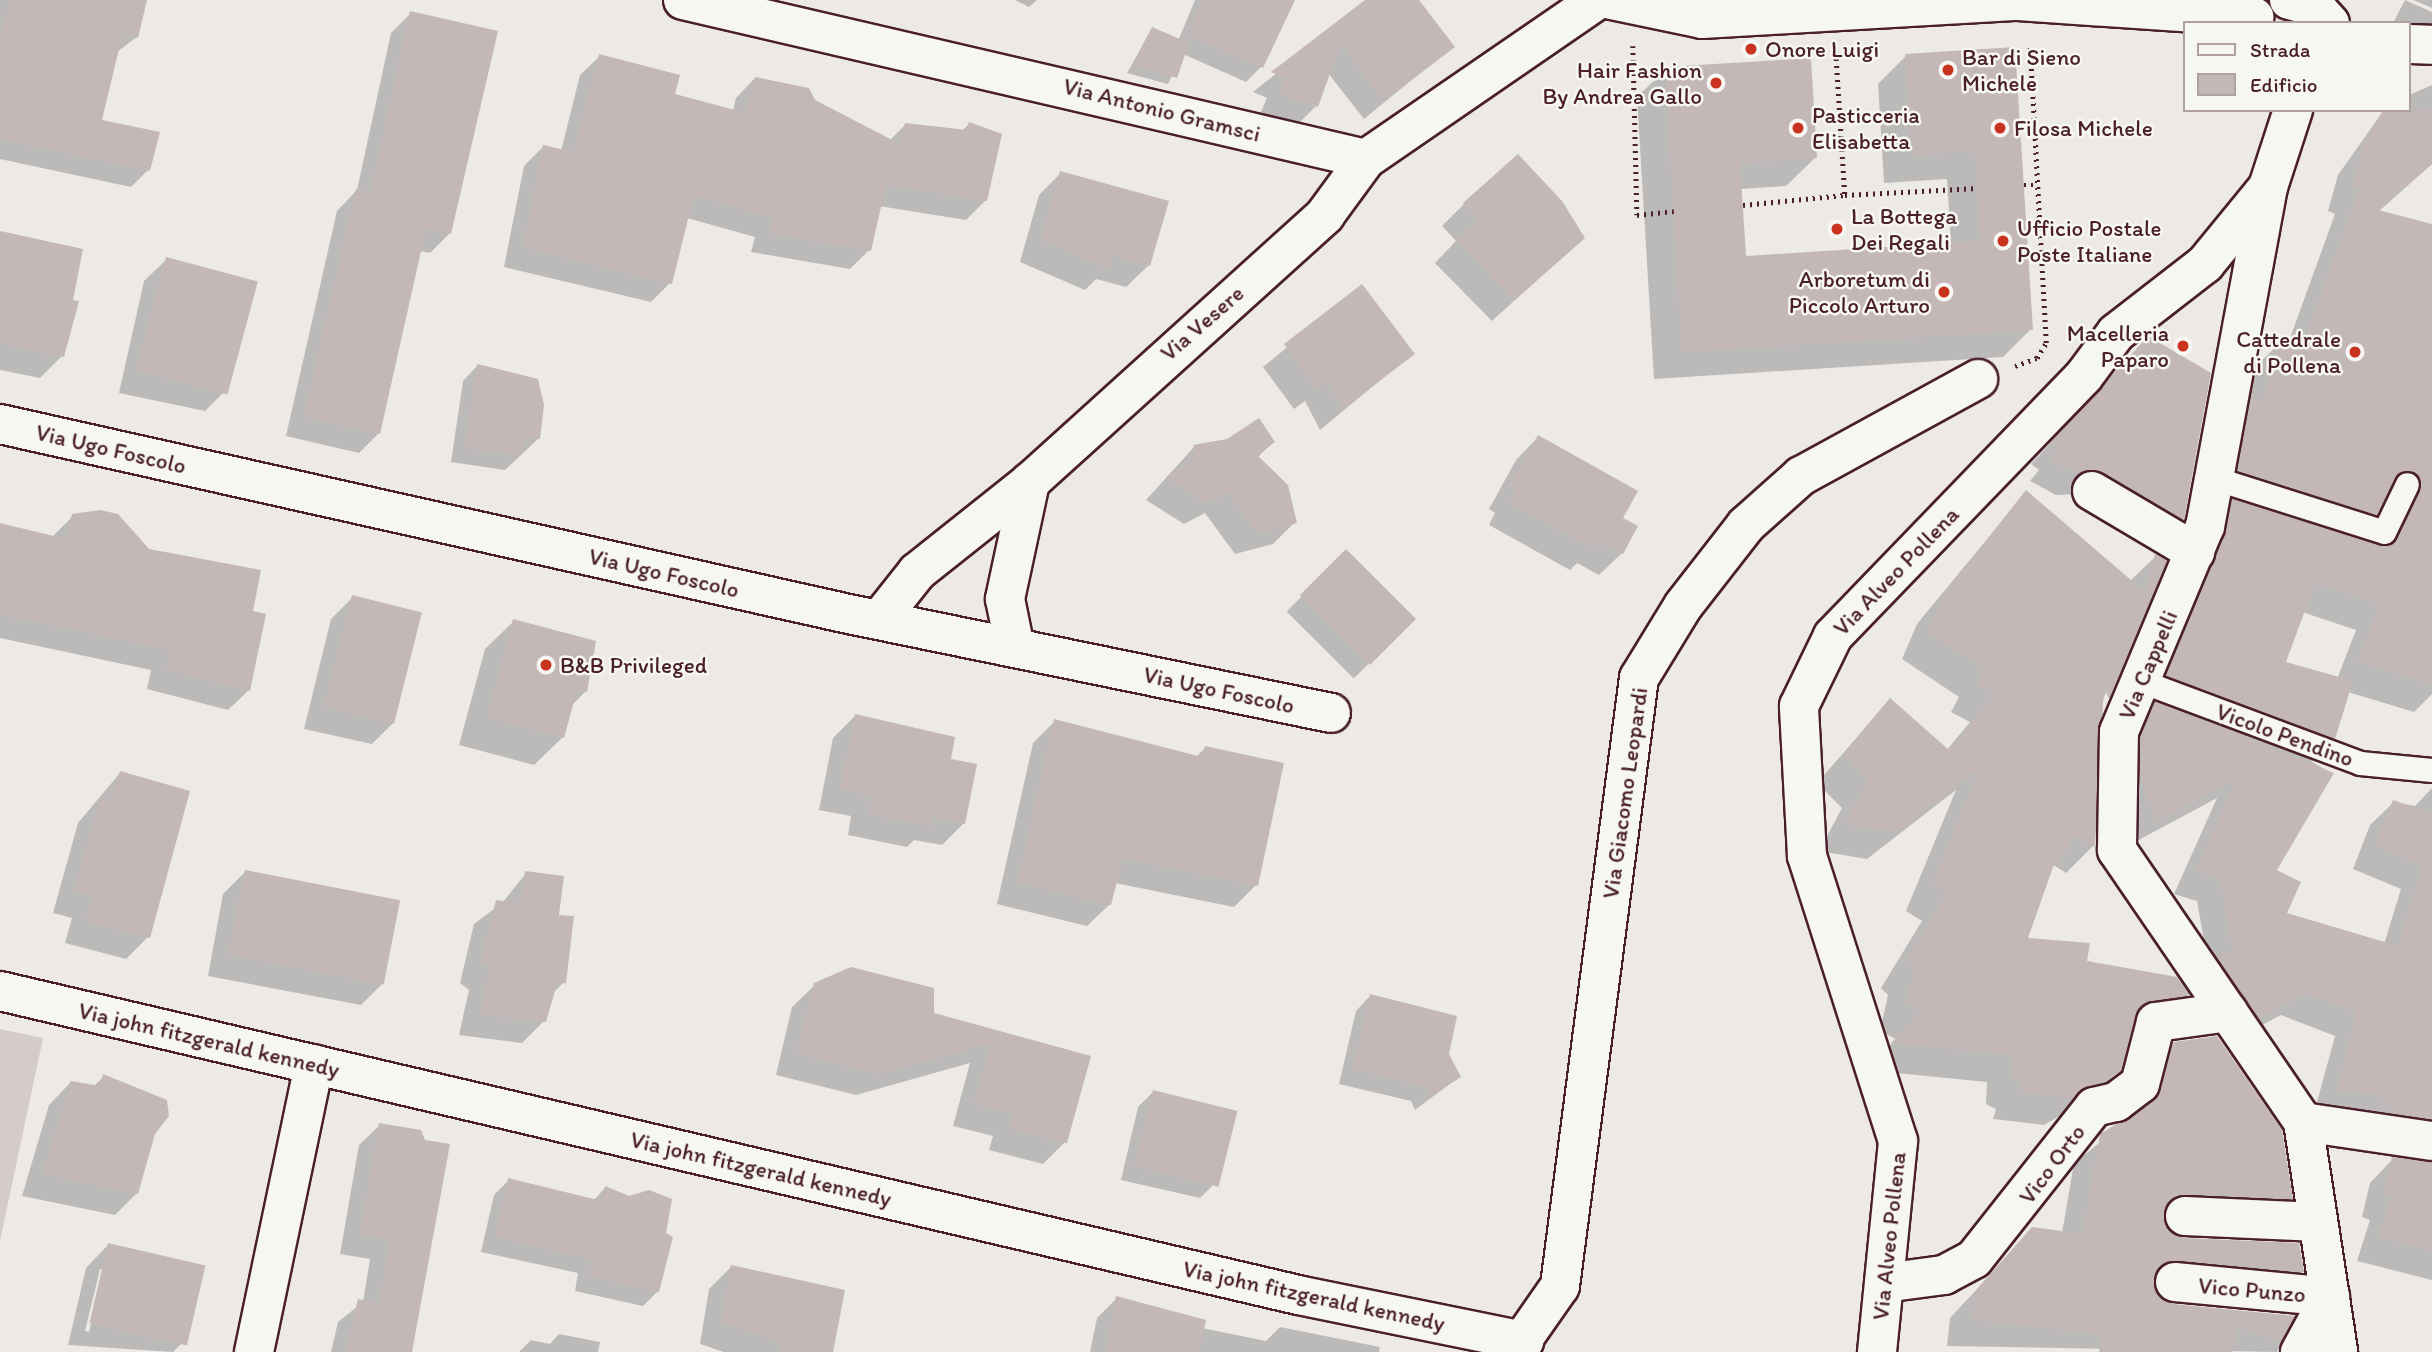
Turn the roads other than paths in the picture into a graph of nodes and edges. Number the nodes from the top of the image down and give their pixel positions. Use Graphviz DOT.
graph roads {
  1 [pos="683,0"];
  2 [pos="1613,1"];
  3 [pos="2272,7"];
  4 [pos="2179,19"];
  5 [pos="2328,21"];
  6 [pos="2411,44"];
  7 [pos="2432,46"];
  8 [pos="2272,112"];
  9 [pos="2292,112"];
  10 [pos="2277,148"];
  11 [pos="1366,159"];
  12 [pos="2268,187"];
  13 [pos="1978,379"];
  14 [pos="0,424"];
  15 [pos="2214,478"];
  16 [pos="1030,482"];
  17 [pos="2407,484"];
  18 [pos="2092,491"];
  19 [pos="2195,552"];
  20 [pos="879,620"];
  21 [pos="1015,648"];
  22 [pos="2141,681"];
  23 [pos="1331,713"];
  24 [pos="2432,769"];
  25 [pos="0,991"];
  26 [pos="2228,1012"];
  27 [pos="314,1064"];
  28 [pos="2303,1122"];
  29 [pos="2432,1141"];
  30 [pos="2185,1216"];
  31 [pos="2318,1222"];
  32 [pos="2175,1282"];
  33 [pos="1884,1283"];
  34 [pos="2330,1297"];
  35 [pos="1519,1346"];
  36 [pos="254,1352"];
  37 [pos="1877,1352"];
  38 [pos="2300,1352"];
  39 [pos="2338,1352"];
  1 -- 11 [label="street, Via Antonio Gramsci"];
  2 -- 4 [label="street"];
  2 -- 11 [label="street"];
  3 -- 4 [label="street"];
  3 -- 5 [label="street"];
  6 -- 7 [label="street"];
  8 -- 10 [label="street"];
  9 -- 10 [label="street"];
  10 -- 12 [label="street, Via Cappelli"];
  11 -- 16 [label="street, Via Vesere"];
  12 -- 15 [label="street, Via Cappelli"];
  12 -- 33 [label="street, Via Alveo Pollena"];
  13 -- 35 [label="street, Via Giacomo Leopardi"];
  14 -- 20 [label="street, Via Ugo Foscolo"];
  15 -- 17 [label="lane"];
  15 -- 19 [label="street, Via Cappelli"];
  16 -- 20 [label="street, Via Vesere"];
  16 -- 21 [label="street"];
  18 -- 19 [label="street"];
  19 -- 22 [label="street, Via Cappelli"];
  20 -- 21 [label="street, Via Ugo Foscolo"];
  21 -- 23 [label="street, Via Ugo Foscolo"];
  22 -- 24 [label="lane, Vicolo Pendino"];
  22 -- 26 [label="street, Via Cappelli"];
  25 -- 27 [label="street, Via john fitzgerald kennedy"];
  26 -- 28 [label="street, Via Cappelli"];
  26 -- 33 [label="street, Vico Orto"];
  27 -- 35 [label="street, Via john fitzgerald kennedy"];
  27 -- 36 [label="street"];
  28 -- 29 [label="street"];
  28 -- 31 [label="street, Via Cappelli"];
  30 -- 31 [label="street"];
  31 -- 34 [label="street, Via Cappelli"];
  32 -- 34 [label="street, Vico Punzo"];
  33 -- 37 [label="street, Via Alveo Pollena"];
  34 -- 38 [label="street"];
  34 -- 39 [label="street, Via Cappelli"];
}
